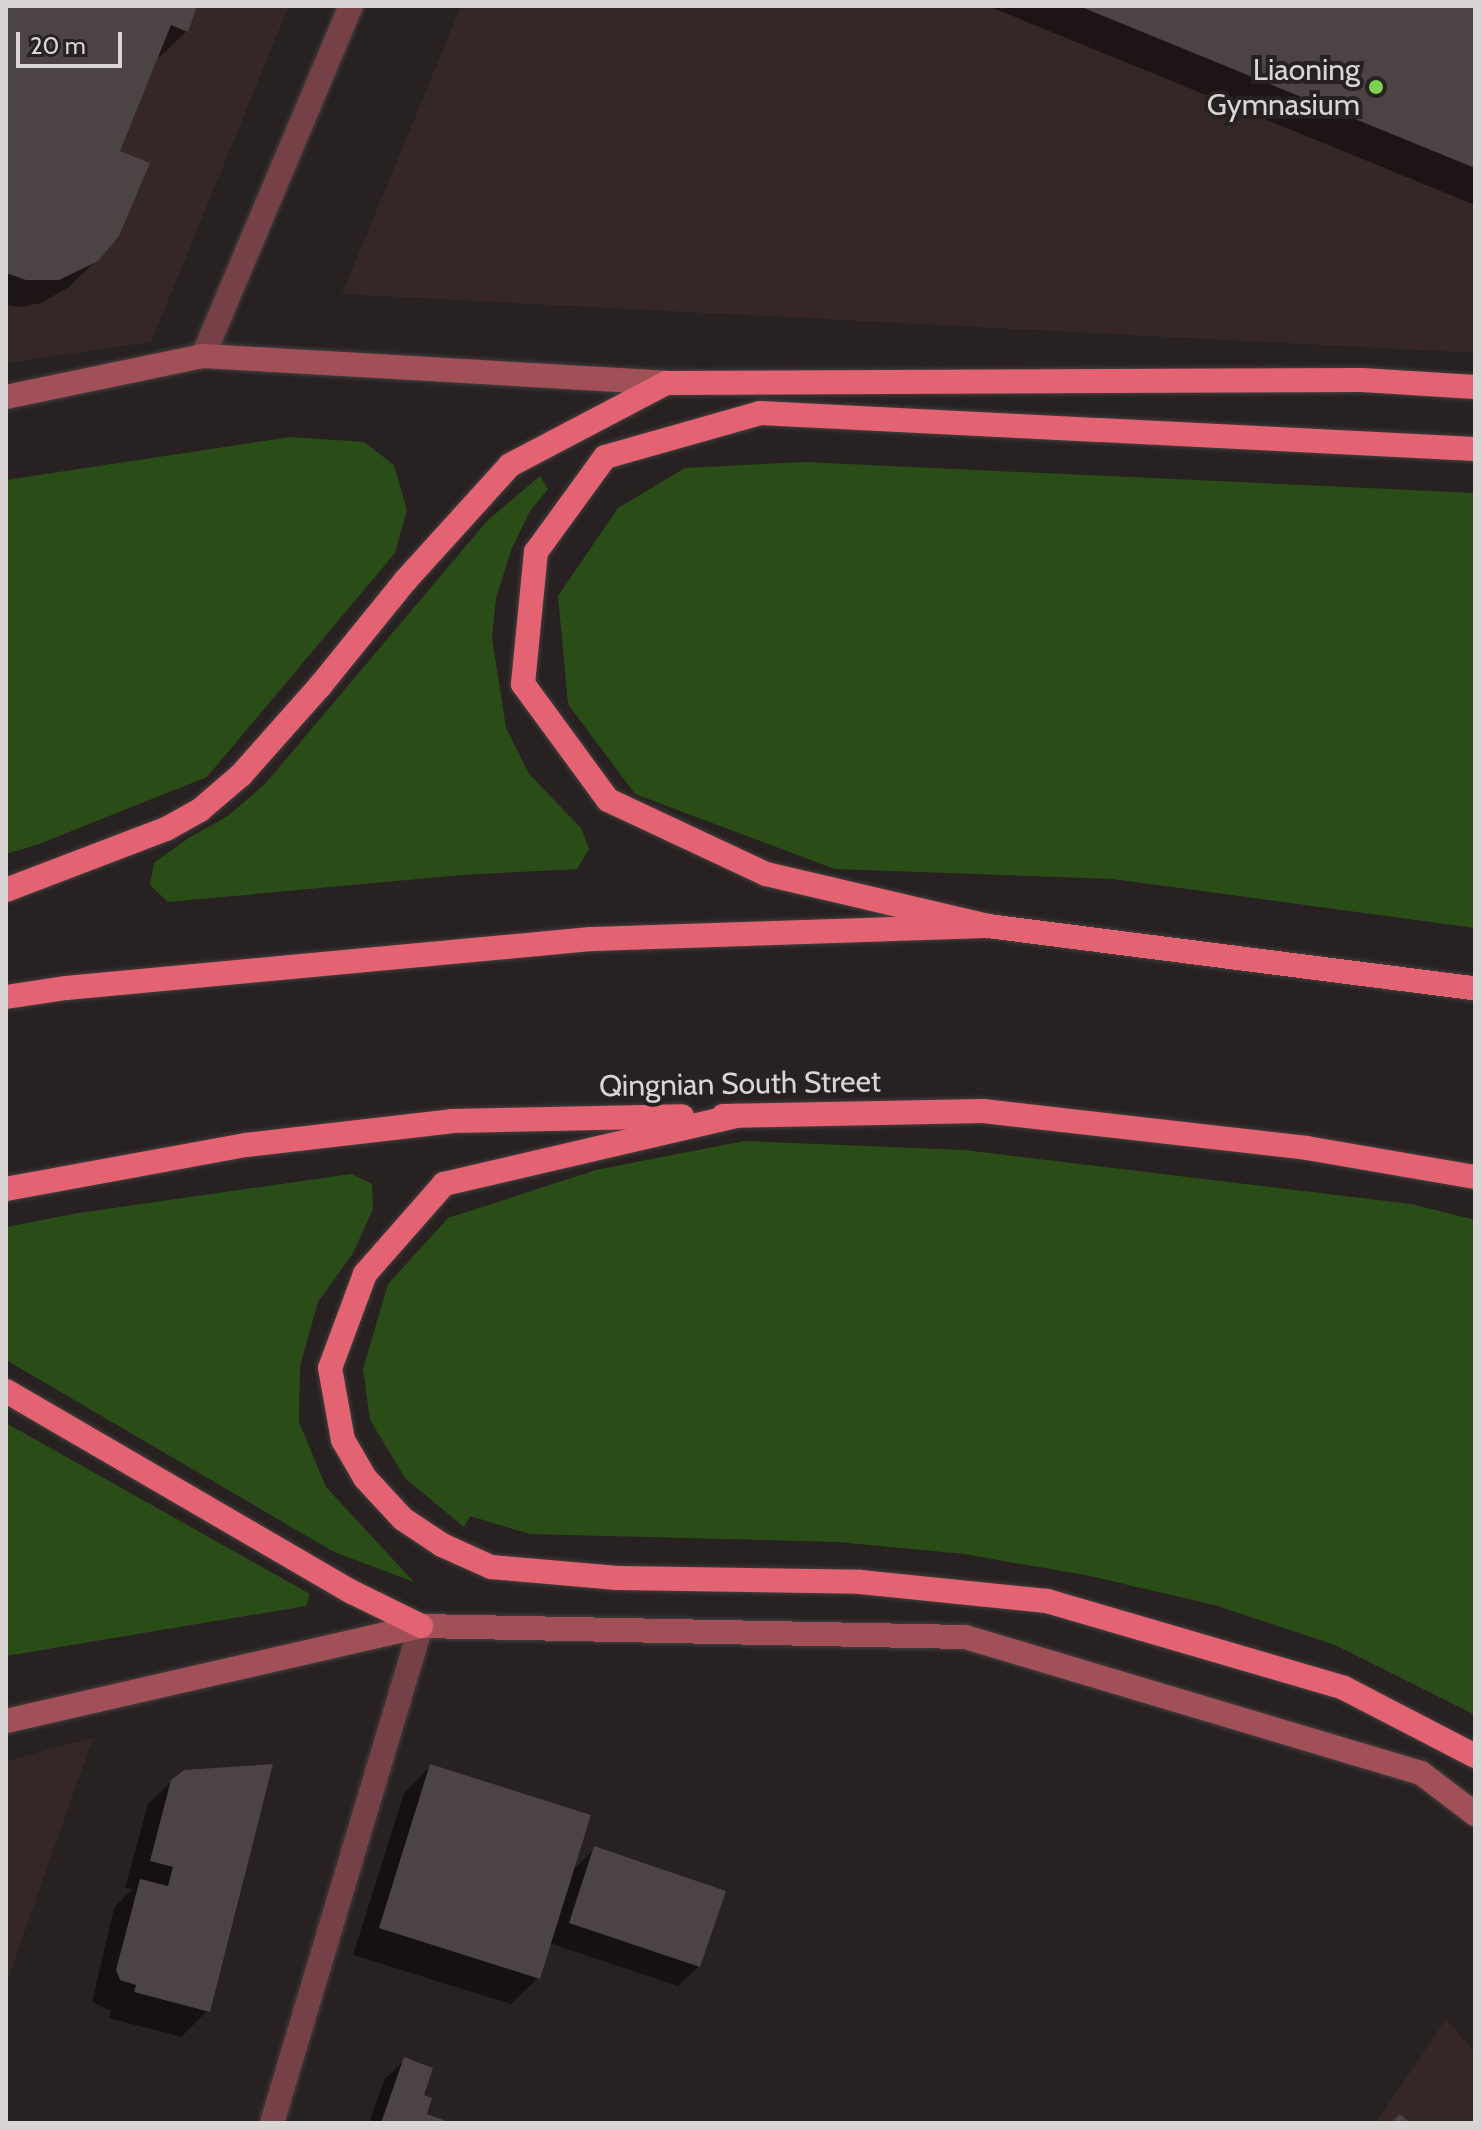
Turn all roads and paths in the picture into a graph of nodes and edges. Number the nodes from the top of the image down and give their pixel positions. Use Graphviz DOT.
graph roads {
  1 [pos="351,6"];
  2 [pos="203,356"];
  3 [pos="666,383"];
  4 [pos="1475,387"];
  5 [pos="6,397"];
  6 [pos="1475,449"];
  7 [pos="6,890"];
  8 [pos="988,926"];
  9 [pos="1475,988"];
  10 [pos="6,997"];
  11 [pos="736,1116"];
  12 [pos="1475,1177"];
  13 [pos="6,1189"];
  14 [pos="6,1391"];
  15 [pos="421,1626"];
  16 [pos="6,1721"];
  17 [pos="1475,1756"];
  18 [pos="1475,1814"];
  19 [pos="272,2123"];
  1 -- 2 [label="street"];
  2 -- 3 [label="street"];
  2 -- 5 [label="street"];
  3 -- 4 [label="highway"];
  3 -- 7 [label="highway"];
  6 -- 8 [label="highway"];
  8 -- 9 [label="highway"];
  8 -- 10 [label="highway"];
  11 -- 12 [label="highway, Qingnian South Street"];
  11 -- 13 [label="highway, Qingnian South Street"];
  11 -- 17 [label="highway"];
  14 -- 15 [label="highway"];
  15 -- 16 [label="street"];
  15 -- 18 [label="street"];
  15 -- 19 [label="street"];
}
